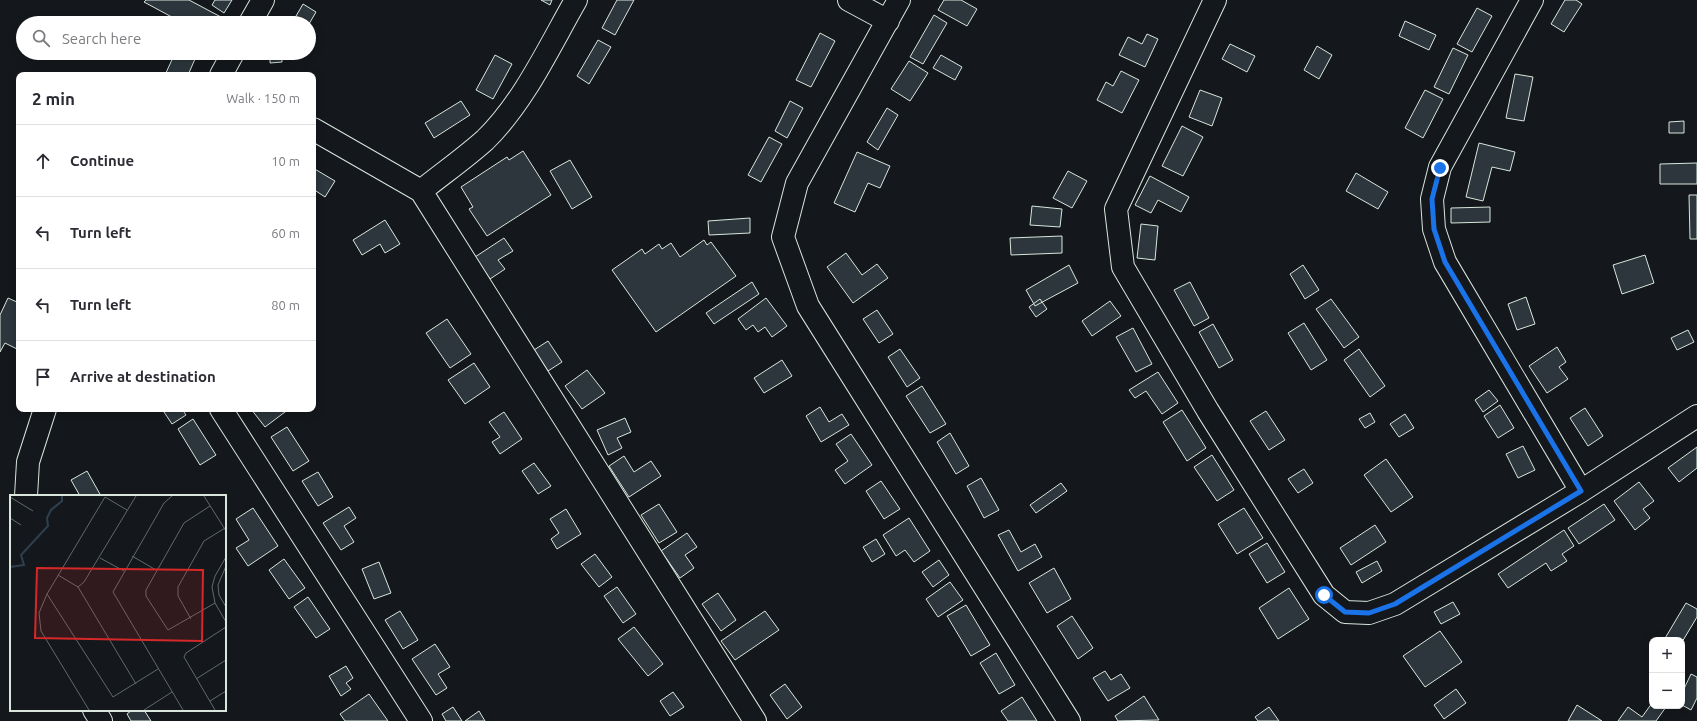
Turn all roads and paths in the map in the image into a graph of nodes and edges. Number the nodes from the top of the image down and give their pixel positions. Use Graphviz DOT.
graph roads {
  1 [pos="263,0"];
  2 [pos="576,0"];
  3 [pos="849,0"];
  4 [pos="899,0"];
  5 [pos="1532,0"];
  6 [pos="1212,1"];
  7 [pos="254,16"];
  8 [pos="888,21"];
  9 [pos="229,60"];
  10 [pos="223,72"];
  11 [pos="316,131"];
  12 [pos="421,191"];
  13 [pos="44,412"];
  14 [pos="223,412"];
  15 [pos="1697,416"];
  16 [pos="1581,491"];
  17 [pos="26,495"];
  18 [pos="95,711"];
  19 [pos="101,721"];
  20 [pos="421,721"];
  21 [pos="755,721"];
  22 [pos="1069,721"];
  1 -- 7 [label="street"];
  2 -- 12 [label="street"];
  3 -- 8 [label="street"];
  4 -- 8 [label="street"];
  5 -- 16 [label="street"];
  6 -- 16 [label="street"];
  8 -- 22 [label="street"];
  9 -- 10 [label="street"];
  11 -- 12 [label="street"];
  12 -- 21 [label="street"];
  13 -- 17 [label="street"];
  14 -- 20 [label="street"];
  15 -- 16 [label="street"];
  18 -- 19 [label="street"];
}
